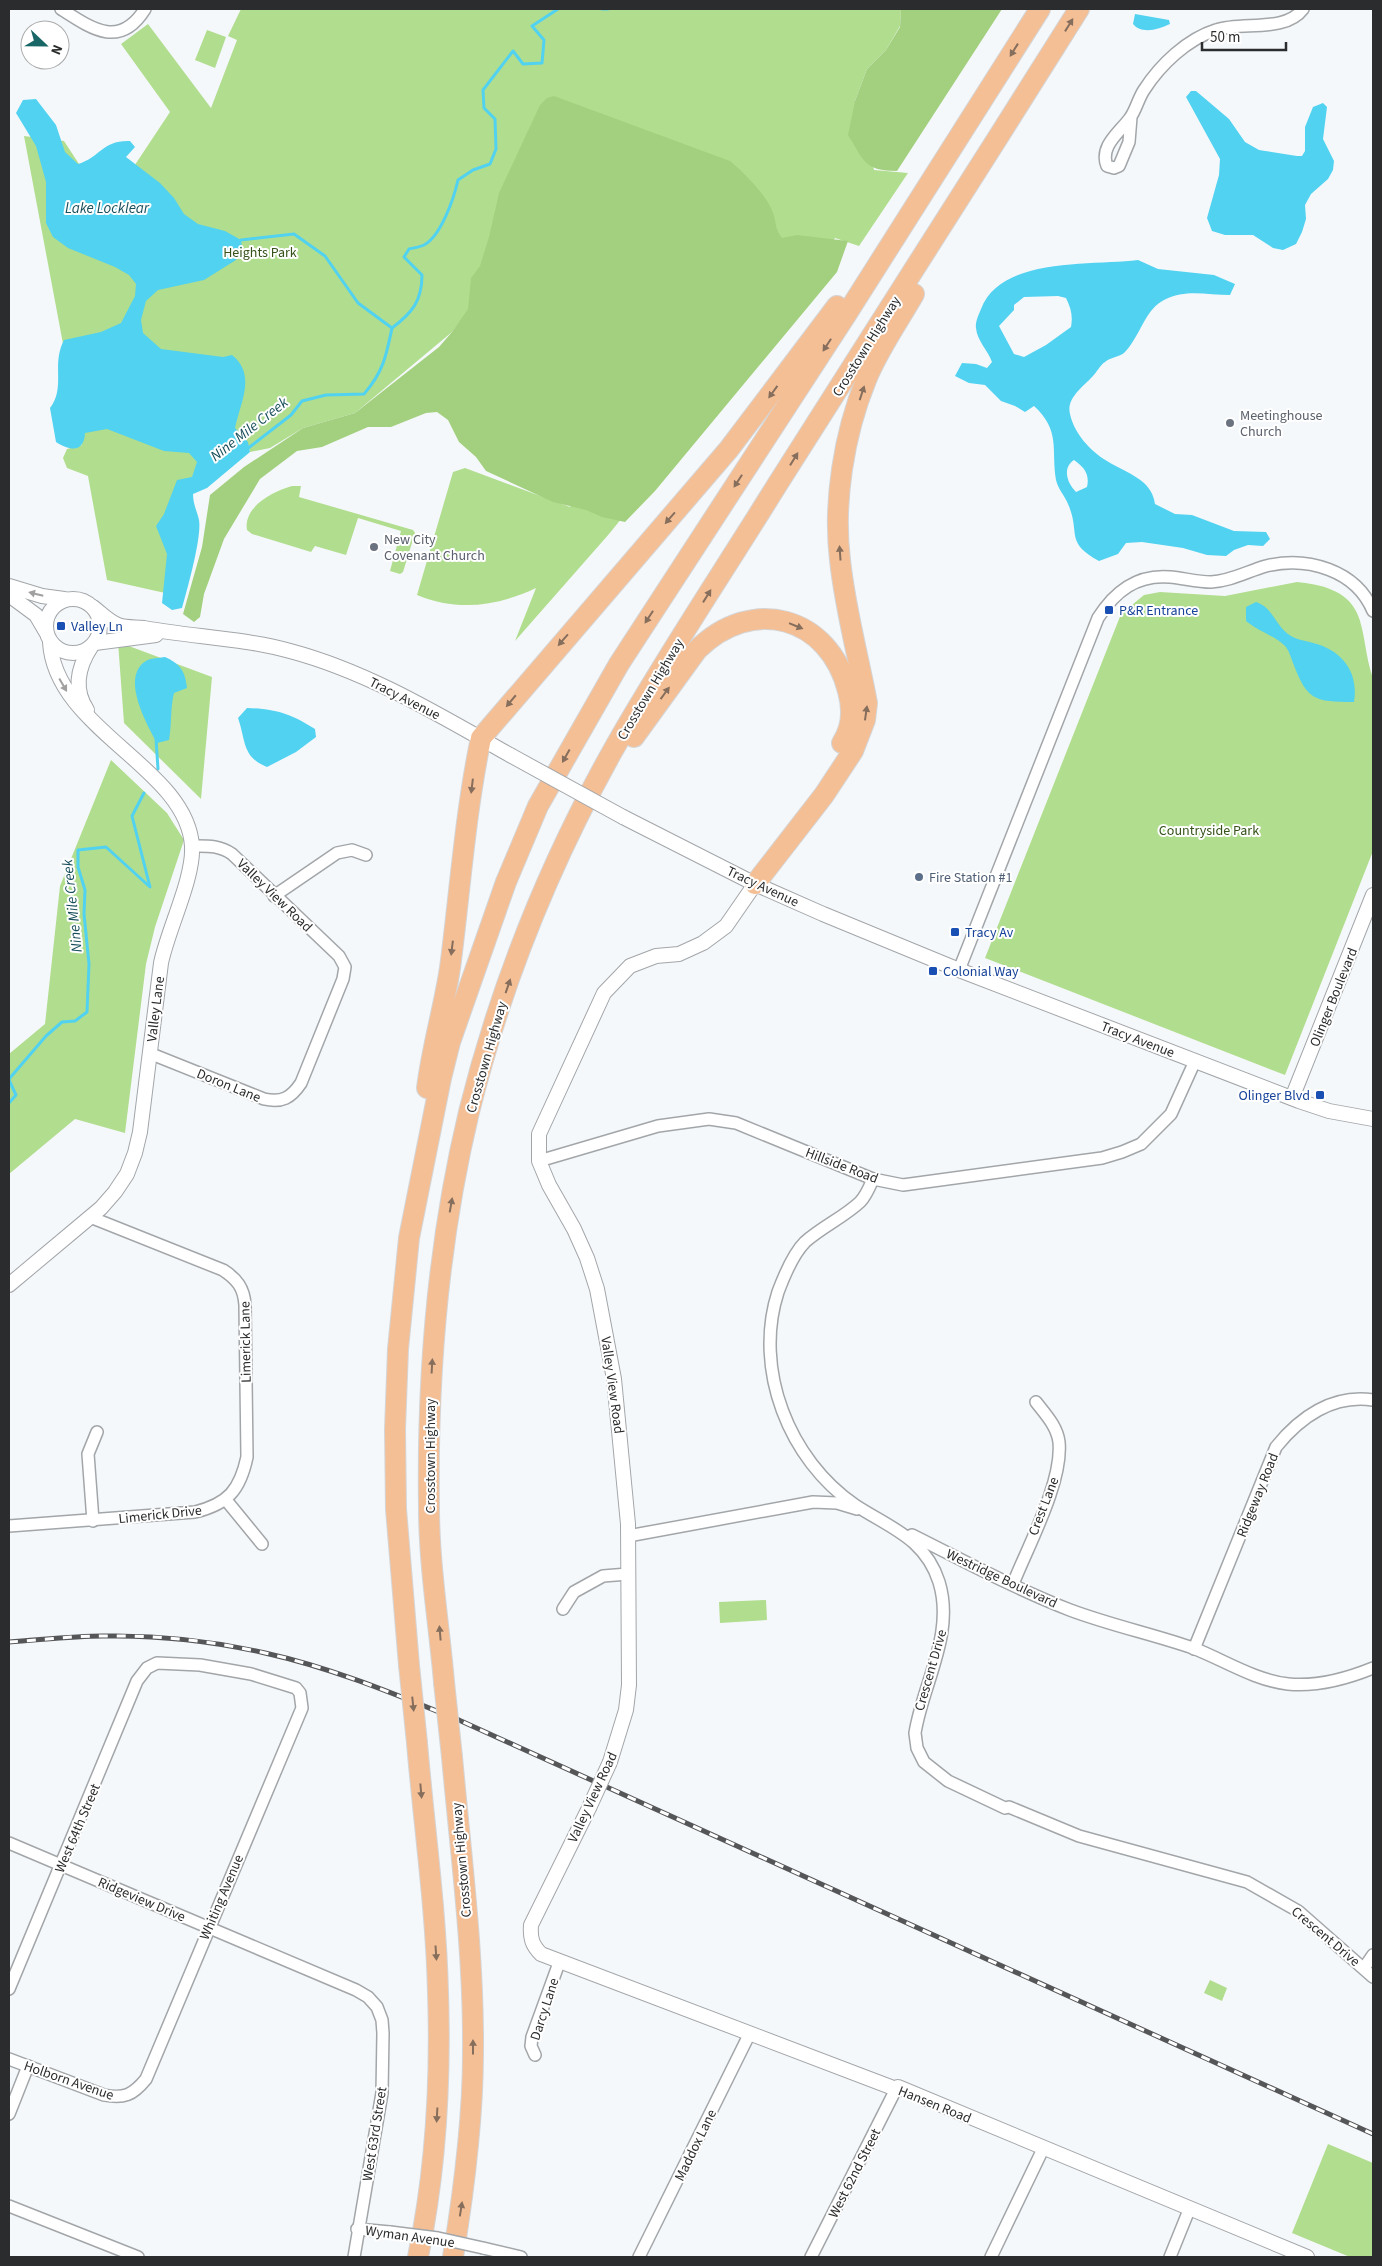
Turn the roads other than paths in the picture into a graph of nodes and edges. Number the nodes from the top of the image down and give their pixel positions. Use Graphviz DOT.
graph roads {
  1 [pos="61,9"];
  2 [pos="145,9"];
  3 [pos="1040,9"];
  4 [pos="1079,9"];
  5 [pos="1303,9"];
  6 [pos="1131,117"];
  7 [pos="996,140"];
  8 [pos="919,200"];
  9 [pos="9,586"];
  10 [pos="9,595"];
  11 [pos="64,599"];
  12 [pos="93,607"];
  13 [pos="1373,611"];
  14 [pos="167,634"];
  15 [pos="49,638"];
  16 [pos="93,644"];
  17 [pos="93,719"];
  18 [pos="481,738"];
  19 [pos="192,846"];
  20 [pos="366,855"];
  21 [pos="755,884"];
  22 [pos="274,896"];
  23 [pos="1373,896"];
  24 [pos="540,899"];
  25 [pos="344,967"];
  26 [pos="959,970"];
  27 [pos="149,1053"];
  28 [pos="1195,1061"];
  29 [pos="1292,1098"];
  30 [pos="1373,1119"];
  31 [pos="539,1161"];
  32 [pos="874,1179"];
  33 [pos="90,1217"];
  34 [pos="409,1238"];
  35 [pos="9,1285"];
  36 [pos="1373,1400"];
  37 [pos="1036,1402"];
  38 [pos="97,1432"];
  39 [pos="226,1500"];
  40 [pos="881,1520"];
  41 [pos="93,1521"];
  42 [pos="9,1526"];
  43 [pos="628,1536"];
  44 [pos="262,1544"];
  45 [pos="628,1574"];
  46 [pos="1013,1584"];
  47 [pos="563,1609"];
  48 [pos="1194,1649"];
  49 [pos="147,1668"];
  50 [pos="1373,1668"];
  51 [pos="9,1843"];
  52 [pos="61,1865"];
  53 [pos="209,1927"];
  54 [pos="1373,1955"];
  55 [pos="559,1963"];
  56 [pos="1364,1968"];
  57 [pos="1373,1977"];
  58 [pos="9,1989"];
  59 [pos="378,2010"];
  60 [pos="750,2033"];
  61 [pos="536,2055"];
  62 [pos="9,2058"];
  63 [pos="28,2066"];
  64 [pos="896,2089"];
  65 [pos="129,2096"];
  66 [pos="9,2114"];
  67 [pos="1043,2149"];
  68 [pos="9,2206"];
  69 [pos="1189,2210"];
  70 [pos="357,2229"];
  71 [pos="138,2257"];
  72 [pos="354,2257"];
  73 [pos="418,2257"];
  74 [pos="453,2257"];
  75 [pos="521,2257"];
  76 [pos="640,2257"];
  77 [pos="811,2257"];
  78 [pos="992,2257"];
  79 [pos="1170,2257"];
  80 [pos="1308,2257"];
  1 -- 2 [label="street"];
  3 -- 8 [label="highway, one-way"];
  7 -- 4 [label="highway, Crosstown Highway, one-way"];
  5 -- 6 [label="street"];
  21 -- 7 [label="highway, one-way"];
  24 -- 7 [label="highway, Crosstown Highway, one-way"];
  8 -- 18 [label="highway, one-way"];
  8 -- 34 [label="highway, one-way"];
  11 -- 9 [label="street, one-way"];
  10 -- 15 [label="street"];
  11 -- 12 [label="street"];
  11 -- 15 [label="street"];
  12 -- 14 [label="street, Tracy Avenue"];
  12 -- 16 [label="street"];
  13 -- 26 [label="street"];
  14 -- 16 [label="street, Tracy Avenue"];
  14 -- 18 [label="street, Tracy Avenue"];
  15 -- 16 [label="street"];
  15 -- 17 [label="street, Valley Lane, one-way"];
  16 -- 17 [label="street, Valley Lane"];
  17 -- 19 [label="street, Valley Lane"];
  18 -- 21 [label="street, Tracy Avenue, bridge"];
  18 -- 34 [label="highway, one-way"];
  19 -- 22 [label="street, Valley View Road"];
  19 -- 27 [label="street, Valley Lane"];
  20 -- 22 [label="street"];
  24 -- 21 [label="highway, one-way"];
  21 -- 26 [label="street, Tracy Avenue"];
  21 -- 31 [label="street, Valley View Road"];
  22 -- 25 [label="street, Valley View Road"];
  23 -- 29 [label="street, Olinger Boulevard"];
  74 -- 24 [label="highway, Crosstown Highway, one-way, bridge"];
  25 -- 27 [label="street, Doron Lane"];
  26 -- 28 [label="street, Tracy Avenue"];
  27 -- 33 [label="street, Valley Lane"];
  28 -- 29 [label="street, Tracy Avenue"];
  28 -- 32 [label="street, Hillside Road"];
  29 -- 30 [label="street, Tracy Avenue"];
  31 -- 32 [label="street, Hillside Road"];
  31 -- 43 [label="street, Valley View Road"];
  32 -- 40 [label="street, Crescent Drive"];
  33 -- 35 [label="street, Valley Lane"];
  33 -- 39 [label="street, Limerick Lane"];
  34 -- 73 [label="highway, one-way, bridge"];
  36 -- 48 [label="street, Ridgeway Road"];
  37 -- 46 [label="street, Crest Lane"];
  38 -- 41 [label="street"];
  39 -- 41 [label="street, Limerick Drive"];
  39 -- 44 [label="street"];
  40 -- 43 [label="street, Westridge Boulevard"];
  40 -- 46 [label="street, Westridge Boulevard"];
  40 -- 56 [label="street, Crescent Drive"];
  41 -- 42 [label="street, Limerick Drive"];
  43 -- 45 [label="street, Valley View Road"];
  45 -- 47 [label="street"];
  45 -- 55 [label="street, Valley View Road, bridge"];
  46 -- 48 [label="street, Westridge Boulevard"];
  48 -- 50 [label="street, Westridge Boulevard"];
  49 -- 52 [label="street, West 64th Street"];
  49 -- 53 [label="street, Whiting Avenue"];
  51 -- 52 [label="street, Ridgeview Drive"];
  52 -- 53 [label="street, Ridgeview Drive"];
  52 -- 58 [label="street, West 64th Street"];
  53 -- 59 [label="street, Ridgeview Drive"];
  53 -- 65 [label="street, Whiting Avenue"];
  54 -- 56 [label="street"];
  55 -- 60 [label="street, Hansen Road"];
  55 -- 61 [label="street, Darcy Lane"];
  56 -- 57 [label="street, Crescent Drive"];
  59 -- 70 [label="street, West 63rd Street"];
  60 -- 64 [label="street, Hansen Road"];
  60 -- 76 [label="street, Maddox Lane"];
  62 -- 63 [label="street, Holborn Avenue"];
  63 -- 65 [label="street, Holborn Avenue"];
  63 -- 66 [label="street"];
  64 -- 67 [label="street, Hansen Road"];
  64 -- 77 [label="street, West 62nd Street"];
  67 -- 69 [label="street, Hansen Road"];
  67 -- 78 [label="street"];
  68 -- 71 [label="street"];
  69 -- 79 [label="street"];
  69 -- 80 [label="street, Hansen Road"];
  70 -- 72 [label="street, West 63rd Street"];
  70 -- 75 [label="street, Wyman Avenue, bridge"];
}
